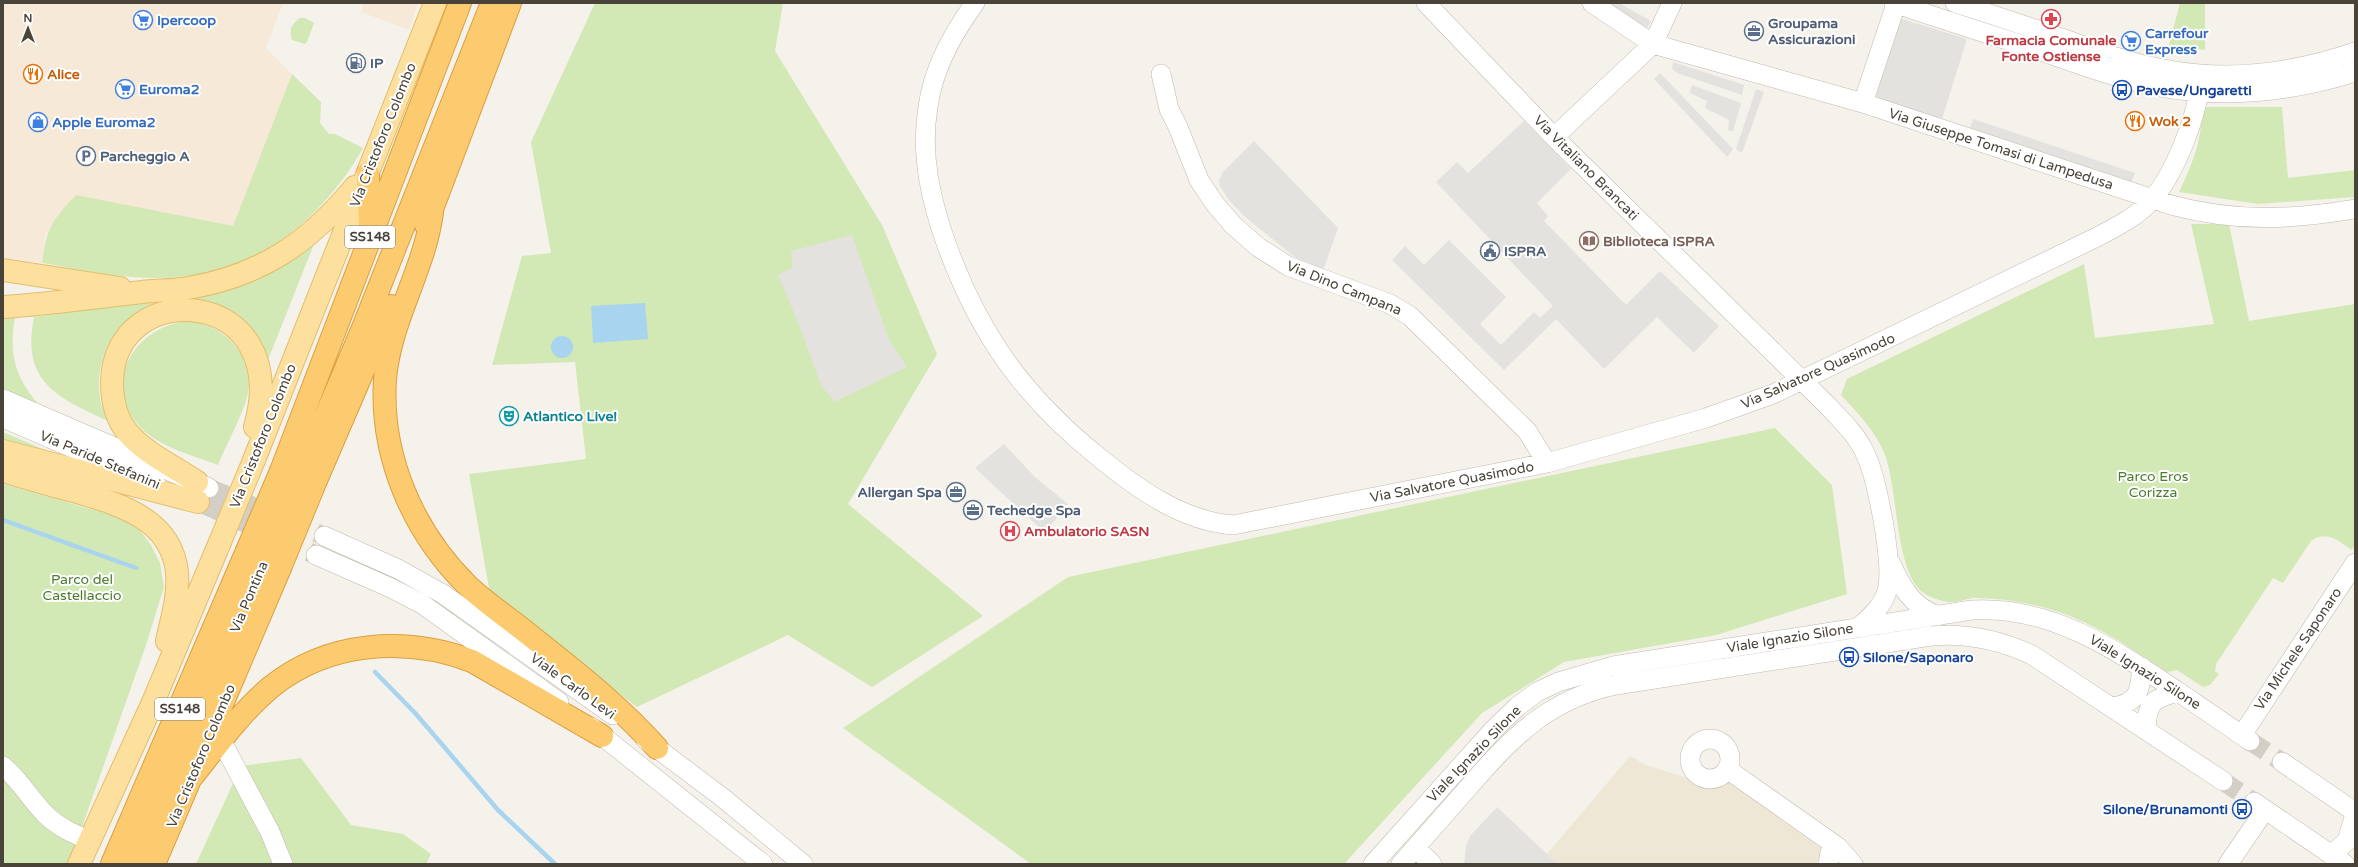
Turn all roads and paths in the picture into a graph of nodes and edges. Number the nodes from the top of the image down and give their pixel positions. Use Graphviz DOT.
graph roads {
  1 [pos="435,3"];
  2 [pos="460,3"];
  3 [pos="492,3"];
  4 [pos="510,3"];
  5 [pos="975,3"];
  6 [pos="1592,3"];
  7 [pos="1672,3"];
  8 [pos="1895,3"];
  9 [pos="1955,3"];
  10 [pos="1433,5"];
  11 [pos="1940,10"];
  12 [pos="1653,44"];
  13 [pos="2355,52"];
  14 [pos="2355,72"];
  15 [pos="1161,74"];
  16 [pos="2201,82"];
  17 [pos="1863,103"];
  18 [pos="1554,137"];
  19 [pos="368,172"];
  20 [pos="2152,199"];
  21 [pos="2355,209"];
  22 [pos="432,212"];
  23 [pos="366,248"];
  24 [pos="3,270"];
  25 [pos="143,292"];
  26 [pos="3,307"];
  27 [pos="1801,380"];
  28 [pos="3,399"];
  29 [pos="3,418"];
  30 [pos="3,451"];
  31 [pos="254,460"];
  32 [pos="1547,464"];
  33 [pos="3,471"];
  34 [pos="298,478"];
  35 [pos="202,494"];
  36 [pos="324,536"];
  37 [pos="316,555"];
  38 [pos="1888,558"];
  39 [pos="263,561"];
  40 [pos="2355,563"];
  41 [pos="1938,616"];
  42 [pos="1860,627"];
  43 [pos="2142,667"];
  44 [pos="2177,692"];
  45 [pos="154,700"];
  46 [pos="2112,707"];
  47 [pos="2146,730"];
  48 [pos="602,736"];
  49 [pos="2246,738"];
  50 [pos="221,740"];
  51 [pos="657,748"];
  52 [pos="2282,762"];
  53 [pos="3,766"];
  54 [pos="1728,769"];
  55 [pos="191,778"];
  56 [pos="2223,781"];
  57 [pos="2355,813"];
  58 [pos="90,841"];
  59 [pos="1832,843"];
  60 [pos="1416,848"];
  61 [pos="2338,859"];
  62 [pos="79,864"];
  63 [pos="112,864"];
  64 [pos="132,864"];
  65 [pos="154,864"];
  66 [pos="283,864"];
  67 [pos="763,864"];
  68 [pos="803,864"];
  69 [pos="1373,864"];
  70 [pos="1401,864"];
  71 [pos="1432,864"];
  72 [pos="1828,864"];
  73 [pos="1853,864"];
  74 [pos="2228,864"];
  1 -- 19 [label="main road, Via Cristoforo Colombo"];
  2 -- 23 [label="highway, Via Cristoforo Colombo / SS148"];
  3 -- 34 [label="highway, SS148"];
  4 -- 22 [label="highway, Via Cristoforo Colombo"];
  5 -- 32 [label="street, Via Salvatore Quasimodo"];
  6 -- 12 [label="street, Via Giuseppe Tomasi di Lampedusa"];
  7 -- 12 [label="street"];
  8 -- 11 [label="street"];
  8 -- 17 [label="street"];
  9 -- 16 [label="street"];
  10 -- 18 [label="street, Via Vitaliano Brancati"];
  11 -- 16 [label="street"];
  12 -- 17 [label="street, Via Giuseppe Tomasi di Lampedusa"];
  12 -- 18 [label="street"];
  13 -- 16 [label="street"];
  14 -- 16 [label="street"];
  15 -- 32 [label="street, Via Dino Campana"];
  16 -- 20 [label="street, Via Salvatore Quasimodo"];
  17 -- 20 [label="street, Via Giuseppe Tomasi di Lampedusa"];
  18 -- 27 [label="street, Via Vitaliano Brancati"];
  19 -- 23 [label="highway"];
  19 -- 25 [label="main road"];
  19 -- 31 [label="main road, Via Cristoforo Colombo"];
  20 -- 21 [label="street, Via Giuseppe Tomasi di Lampedusa"];
  20 -- 27 [label="street, Via Salvatore Quasimodo"];
  22 -- 34 [label="highway, Via Cristoforo Colombo"];
  22 -- 51 [label="highway"];
  23 -- 34 [label="highway, Via Cristoforo Colombo / SS148"];
  24 -- 25 [label="main road"];
  25 -- 26 [label="main road"];
  27 -- 32 [label="street, Via Salvatore Quasimodo"];
  27 -- 38 [label="street, Via Vitaliano Brancati"];
  28 -- 35 [label="street, Via Paride Stefanini"];
  29 -- 35 [label="street, Via Paride Stefanini"];
  30 -- 35 [label="main road"];
  31 -- 35 [label="main road"];
  31 -- 45 [label="main road, Via Cristoforo Colombo, bridge"];
  33 -- 45 [label="main road"];
  34 -- 39 [label="highway, Via Cristoforo Colombo / SS148, bridge"];
  34 -- 39 [label="highway, Via Cristoforo Colombo, bridge"];
  36 -- 51 [label="street, Viale Carlo Levi"];
  37 -- 48 [label="street, Viale Carlo Levi"];
  38 -- 41 [label="street"];
  38 -- 42 [label="street"];
  39 -- 55 [label="highway, Via Cristoforo Colombo"];
  39 -- 63 [label="highway, Via Cristoforo Colombo / SS148"];
  39 -- 64 [label="highway, Via Pontina / SS148"];
  40 -- 49 [label="street, Via Michele Saponaro"];
  41 -- 42 [label="street, Viale Ignazio Silone"];
  41 -- 43 [label="street, Viale Ignazio Silone"];
  42 -- 69 [label="street, Viale Ignazio Silone"];
  43 -- 44 [label="street, Viale Ignazio Silone"];
  43 -- 46 [label="street"];
  44 -- 47 [label="street"];
  44 -- 49 [label="street, Viale Ignazio Silone"];
  45 -- 58 [label="main road, Via Cristoforo Colombo"];
  46 -- 47 [label="street, Viale Ignazio Silone"];
  46 -- 60 [label="street, Viale Ignazio Silone"];
  47 -- 56 [label="street, Viale Ignazio Silone"];
  48 -- 50 [label="highway"];
  48 -- 67 [label="street, Viale Carlo Levi"];
  50 -- 55 [label="highway"];
  50 -- 66 [label="street"];
  51 -- 68 [label="street, Viale Carlo Levi"];
  52 -- 57 [label="street"];
  53 -- 58 [label="street"];
  54 -- 59 [label="street"];
  55 -- 65 [label="highway, Via Cristoforo Colombo"];
  57 -- 61 [label="street"];
  58 -- 62 [label="main road, Via Cristoforo Colombo"];
  59 -- 72 [label="street"];
  59 -- 73 [label="street"];
  60 -- 70 [label="street, Viale Ignazio Silone"];
  60 -- 71 [label="street"];
  61 -- 74 [label="street"];
}
